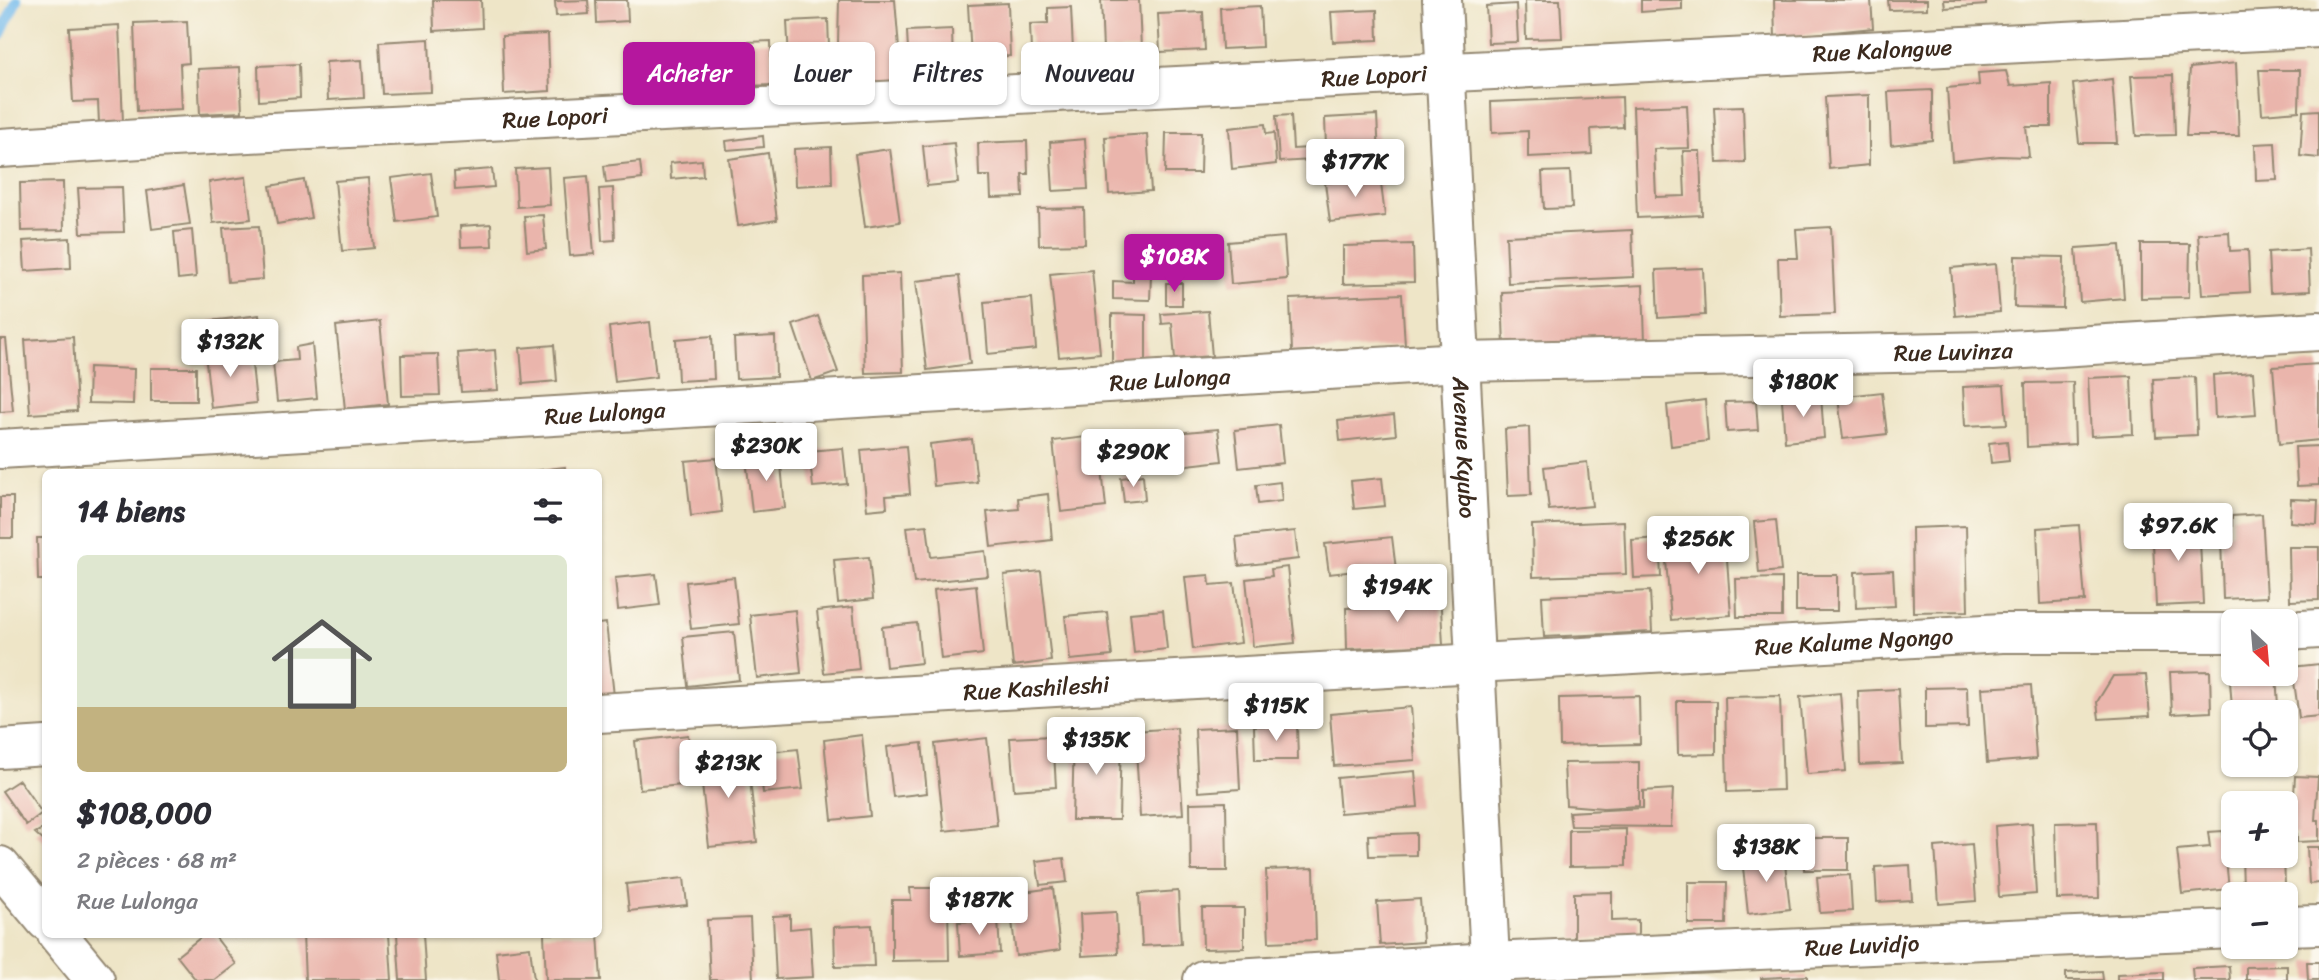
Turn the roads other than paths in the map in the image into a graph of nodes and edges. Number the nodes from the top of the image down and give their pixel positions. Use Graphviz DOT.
graph roads {
  1 [pos="1442,0"];
  2 [pos="2319,28"];
  3 [pos="1447,72"];
  4 [pos="0,148"];
  5 [pos="2319,331"];
  6 [pos="1461,362"];
  7 [pos="0,449"];
  8 [pos="2319,629"];
  9 [pos="2298,630"];
  10 [pos="2221,633"];
  11 [pos="1474,665"];
  12 [pos="602,713"];
  13 [pos="42,746"];
  14 [pos="0,749"];
  15 [pos="0,866"];
  16 [pos="42,915"];
  17 [pos="2319,925"];
  18 [pos="2298,926"];
  19 [pos="2221,930"];
  20 [pos="60,938"];
  21 [pos="1490,971"];
  22 [pos="95,980"];
  23 [pos="1203,980"];
  1 -- 3 [label="street, Avenue Kyubo"];
  2 -- 3 [label="street, Rue Kalongwe"];
  3 -- 4 [label="street, Rue Lopori"];
  3 -- 6 [label="street, Avenue Kyubo"];
  5 -- 6 [label="street, Rue Luvinza"];
  6 -- 7 [label="street, Rue Lulonga"];
  6 -- 11 [label="street, Avenue Kyubo"];
  8 -- 9 [label="street"];
  10 -- 11 [label="street, Rue Kalume Ngongo"];
  11 -- 12 [label="street, Rue Kashileshi"];
  11 -- 21 [label="street, Avenue Kyubo"];
  13 -- 14 [label="street"];
  15 -- 16 [label="street"];
  17 -- 18 [label="street"];
  19 -- 21 [label="street, Rue Luvidjo"];
  20 -- 22 [label="street"];
  21 -- 23 [label="street, Rue Luvidjo"];
}
